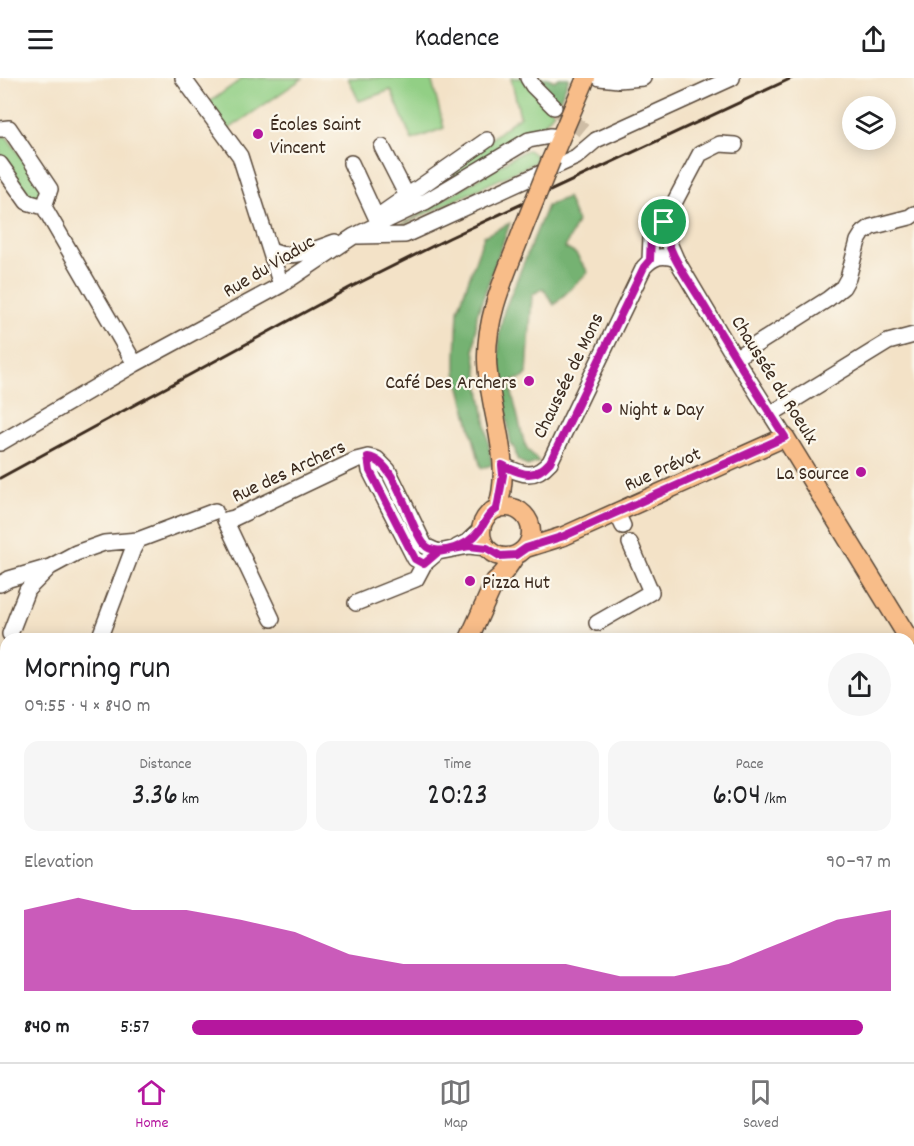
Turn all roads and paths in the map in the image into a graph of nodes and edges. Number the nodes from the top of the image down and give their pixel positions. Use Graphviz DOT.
graph roads {
  1 [pos="183,78"];
  2 [pos="528,78"];
  3 [pos="586,78"];
  4 [pos="600,78"];
  5 [pos="643,78"];
  6 [pos="732,78"];
  7 [pos="554,107"];
  8 [pos="0,129"];
  9 [pos="561,137"];
  10 [pos="487,140"];
  11 [pos="735,145"];
  12 [pos="382,147"];
  13 [pos="351,163"];
  14 [pos="2,173"];
  15 [pos="407,196"];
  16 [pos="44,207"];
  17 [pos="914,214"];
  18 [pos="376,217"];
  19 [pos="664,222"];
  20 [pos="354,236"];
  21 [pos="272,251"];
  22 [pos="676,259"];
  23 [pos="650,260"];
  24 [pos="281,285"];
  25 [pos="914,335"];
  26 [pos="735,358"];
  27 [pos="135,364"];
  28 [pos="771,414"];
  29 [pos="785,437"];
  30 [pos="0,443"];
  31 [pos="368,457"];
  32 [pos="503,470"];
  33 [pos="497,509"];
  34 [pos="220,516"];
  35 [pos="525,518"];
  36 [pos="482,528"];
  37 [pos="557,538"];
  38 [pos="138,540"];
  39 [pos="630,543"];
  40 [pos="455,548"];
  41 [pos="490,550"];
  42 [pos="521,551"];
  43 [pos="438,552"];
  44 [pos="424,564"];
  45 [pos="50,567"];
  46 [pos="495,581"];
  47 [pos="0,585"];
  48 [pos="357,603"];
  49 [pos="272,619"];
  50 [pos="597,623"];
  51 [pos="10,633"];
  52 [pos="101,633"];
  53 [pos="472,633"];
  54 [pos="905,633"];
  1 -- 21 [label="street"];
  2 -- 7 [label="street"];
  3 -- 9 [label="main road"];
  4 -- 5 [label="street"];
  6 -- 20 [label="street"];
  8 -- 16 [label="street"];
  9 -- 20 [label="street, Rue du Viaduc"];
  9 -- 32 [label="main road, bridge"];
  10 -- 15 [label="street"];
  11 -- 19 [label="street, Chaussée de Mons"];
  12 -- 15 [label="street"];
  13 -- 18 [label="street"];
  14 -- 16 [label="street"];
  15 -- 18 [label="street"];
  16 -- 27 [label="street"];
  17 -- 26 [label="street"];
  18 -- 20 [label="street"];
  19 -- 22 [label="street, Chaussée du Roeulx"];
  19 -- 23 [label="street, Chaussée de Mons"];
  20 -- 21 [label="street"];
  20 -- 24 [label="street, Rue du Viaduc"];
  21 -- 24 [label="street"];
  22 -- 23 [label="street"];
  22 -- 26 [label="street, Chaussée du Roeulx"];
  23 -- 32 [label="street, Chaussée de Mons"];
  24 -- 27 [label="street, Rue du Viaduc"];
  25 -- 28 [label="street"];
  26 -- 28 [label="street, Chaussée du Roeulx"];
  27 -- 30 [label="street, Rue du Viaduc"];
  28 -- 29 [label="street, Chaussée du Roeulx"];
  29 -- 37 [label="main road, Rue Prévot"];
  29 -- 54 [label="main road, Chaussée du Roeulx"];
  31 -- 34 [label="street, Rue des Archers"];
  31 -- 43 [label="street, Rue des Archers"];
  31 -- 44 [label="street, Rue des Archers"];
  32 -- 33 [label="main road"];
  32 -- 35 [label="main road"];
  33 -- 35 [label="main road"];
  33 -- 36 [label="main road"];
  34 -- 38 [label="street, Rue des Archers"];
  34 -- 49 [label="street"];
  35 -- 37 [label="main road"];
  35 -- 42 [label="main road"];
  36 -- 40 [label="street"];
  36 -- 41 [label="main road"];
  37 -- 42 [label="main road, Rue Prévot"];
  38 -- 45 [label="street, Rue des Archers"];
  38 -- 52 [label="street"];
  39 -- 50 [label="street"];
  40 -- 41 [label="street"];
  40 -- 43 [label="street"];
  41 -- 42 [label="main road"];
  41 -- 46 [label="main road"];
  42 -- 46 [label="main road"];
  43 -- 44 [label="street"];
  44 -- 48 [label="street"];
  45 -- 47 [label="street"];
  45 -- 51 [label="street"];
  46 -- 53 [label="main road"];
}
